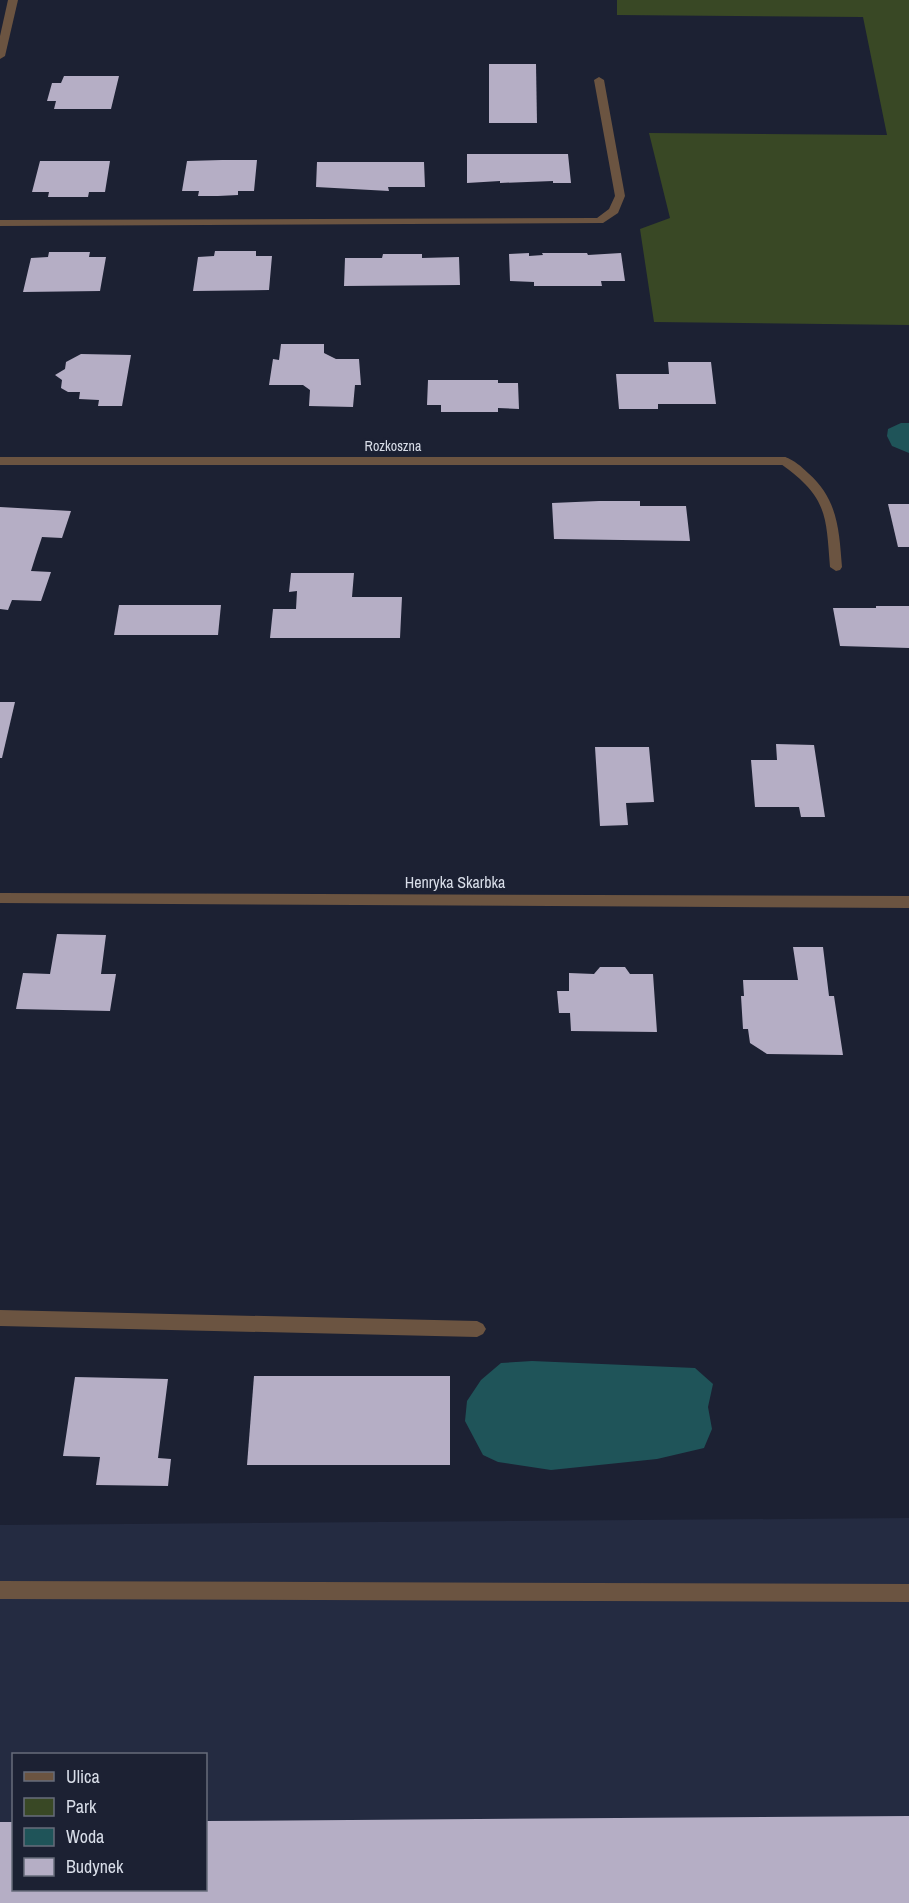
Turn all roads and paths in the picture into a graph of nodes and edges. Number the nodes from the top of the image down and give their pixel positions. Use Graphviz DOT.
graph roads {
  1 [pos="13,0"];
  2 [pos="0,56"];
  3 [pos="599,80"];
  4 [pos="0,223"];
  5 [pos="0,461"];
  6 [pos="836,567"];
  7 [pos="0,898"];
  8 [pos="909,902"];
  9 [pos="0,1318"];
  10 [pos="477,1329"];
  11 [pos="0,1590"];
  12 [pos="909,1593"];
  1 -- 2 [label="street"];
  3 -- 4 [label="street"];
  5 -- 6 [label="street, Rozkoszna"];
  7 -- 8 [label="street, Henryka Skarbka"];
  9 -- 10 [label="street"];
  11 -- 12 [label="street"];
}
